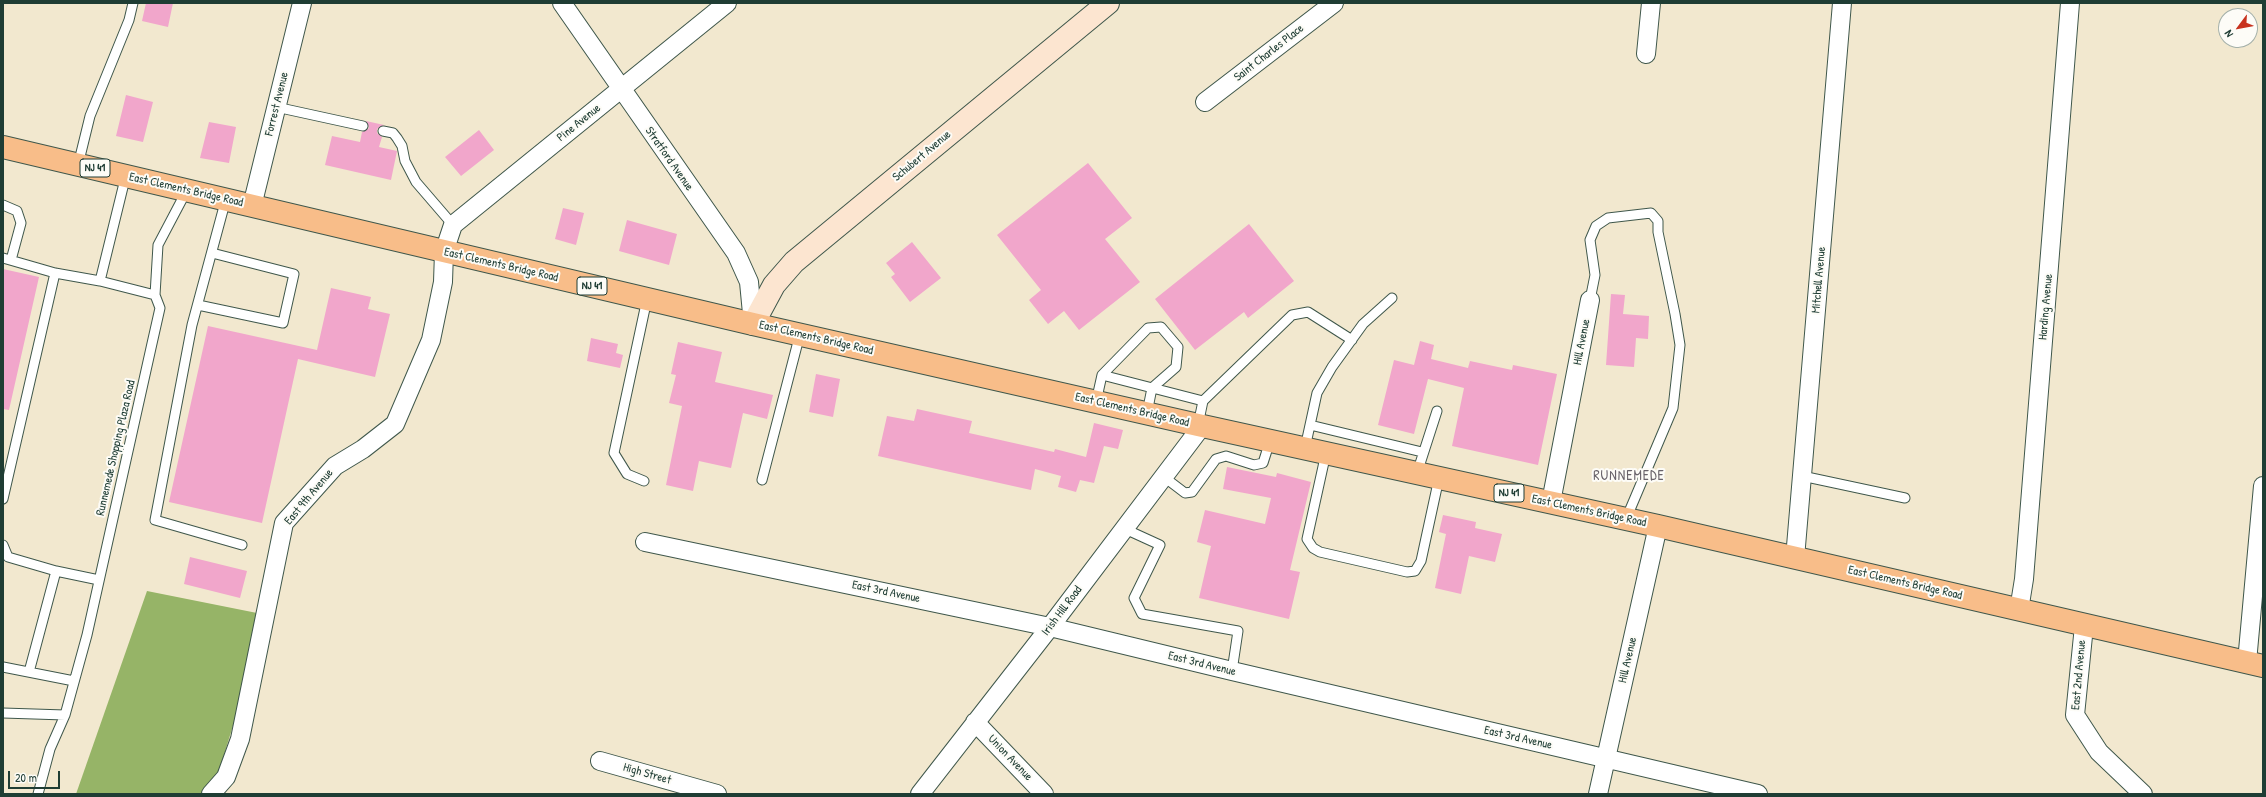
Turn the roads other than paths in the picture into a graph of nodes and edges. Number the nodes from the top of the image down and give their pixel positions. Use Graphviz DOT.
graph roads {
  1 [pos="132,3"];
  2 [pos="302,3"];
  3 [pos="562,3"];
  4 [pos="727,3"];
  5 [pos="1108,3"];
  6 [pos="1334,3"];
  7 [pos="1651,3"];
  8 [pos="1842,3"];
  9 [pos="2070,3"];
  10 [pos="1646,54"];
  11 [pos="620,90"];
  12 [pos="1205,102"];
  13 [pos="276,107"];
  14 [pos="363,126"];
  15 [pos="383,130"];
  16 [pos="3,147"];
  17 [pos="78,165"];
  18 [pos="126,176"];
  19 [pos="187,190"];
  20 [pos="226,199"];
  21 [pos="3,205"];
  22 [pos="252,206"];
  23 [pos="453,225"];
  24 [pos="444,252"];
  25 [pos="212,253"];
  26 [pos="7,259"];
  27 [pos="55,272"];
  28 [pos="100,281"];
  29 [pos="155,295"];
  30 [pos="1392,298"];
  31 [pos="647,299"];
  32 [pos="1590,300"];
  33 [pos="198,304"];
  34 [pos="753,324"];
  35 [pos="800,334"];
  36 [pos="1352,340"];
  37 [pos="1102,375"];
  38 [pos="1152,388"];
  39 [pos="1203,401"];
  40 [pos="1096,402"];
  41 [pos="1437,411"];
  42 [pos="1147,413"];
  43 [pos="1200,425"];
  44 [pos="1310,425"];
  45 [pos="1270,441"];
  46 [pos="1305,448"];
  47 [pos="1326,453"];
  48 [pos="1419,462"];
  49 [pos="1802,476"];
  50 [pos="1164,477"];
  51 [pos="1438,478"];
  52 [pos="762,480"];
  53 [pos="644,481"];
  54 [pos="2263,486"];
  55 [pos="1905,498"];
  56 [pos="3,499"];
  57 [pos="1551,502"];
  58 [pos="1626,519"];
  59 [pos="1658,526"];
  60 [pos="1125,528"];
  61 [pos="2261,533"];
  62 [pos="645,542"];
  63 [pos="3,545"];
  64 [pos="242,545"];
  65 [pos="1795,558"];
  66 [pos="56,571"];
  67 [pos="99,580"];
  68 [pos="2258,600"];
  69 [pos="2019,610"];
  70 [pos="2084,626"];
  71 [pos="1050,627"];
  72 [pos="2255,664"];
  73 [pos="3,667"];
  74 [pos="1232,671"];
  75 [pos="29,672"];
  76 [pos="74,681"];
  77 [pos="3,713"];
  78 [pos="65,715"];
  79 [pos="975,722"];
  80 [pos="1606,758"];
  81 [pos="600,761"];
  82 [pos="38,794"];
  83 [pos="211,794"];
  84 [pos="717,794"];
  85 [pos="920,794"];
  86 [pos="1044,794"];
  87 [pos="1598,794"];
  88 [pos="1758,794"];
  89 [pos="2143,794"];
  1 -- 17 [label="lane"];
  2 -- 13 [label="street, Forrest Avenue"];
  3 -- 11 [label="street, Stratford Avenue"];
  4 -- 11 [label="street, Pine Avenue"];
  5 -- 34 [label="street, Schubert Avenue"];
  6 -- 12 [label="street, Saint Charles Place"];
  7 -- 10 [label="street"];
  8 -- 49 [label="street, Mitchell Avenue"];
  9 -- 69 [label="street, Harding Avenue"];
  11 -- 23 [label="street, Pine Avenue"];
  11 -- 34 [label="street, Stratford Avenue"];
  13 -- 14 [label="lane"];
  13 -- 22 [label="street, Forrest Avenue"];
  15 -- 23 [label="lane"];
  16 -- 17 [label="main road, East Clements Bridge Road / NJ 41"];
  17 -- 18 [label="main road, East Clements Bridge Road / NJ 41"];
  18 -- 19 [label="main road, East Clements Bridge Road / NJ 41"];
  18 -- 28 [label="lane"];
  19 -- 20 [label="main road, East Clements Bridge Road / NJ 41"];
  19 -- 29 [label="lane, Runnemede Shopping Plaza Road"];
  20 -- 22 [label="main road, East Clements Bridge Road / NJ 41"];
  20 -- 25 [label="lane"];
  21 -- 26 [label="lane"];
  22 -- 24 [label="main road, East Clements Bridge Road / NJ 41"];
  23 -- 24 [label="street"];
  24 -- 31 [label="main road, East Clements Bridge Road / NJ 41"];
  24 -- 83 [label="street, East 9th Avenue"];
  25 -- 33 [label="lane"];
  25 -- 33 [label="lane"];
  26 -- 27 [label="lane"];
  27 -- 28 [label="lane"];
  27 -- 56 [label="lane"];
  28 -- 29 [label="lane"];
  29 -- 67 [label="lane, Runnemede Shopping Plaza Road"];
  30 -- 36 [label="lane"];
  31 -- 34 [label="main road, East Clements Bridge Road / NJ 41"];
  31 -- 53 [label="lane"];
  32 -- 57 [label="street, Hill Avenue"];
  32 -- 58 [label="lane"];
  33 -- 64 [label="lane"];
  34 -- 35 [label="main road, East Clements Bridge Road / NJ 41"];
  35 -- 40 [label="main road, East Clements Bridge Road / NJ 41"];
  35 -- 52 [label="lane"];
  36 -- 39 [label="lane"];
  36 -- 44 [label="lane"];
  37 -- 38 [label="lane"];
  37 -- 38 [label="lane"];
  37 -- 40 [label="lane"];
  38 -- 39 [label="lane"];
  38 -- 42 [label="lane"];
  39 -- 43 [label="lane"];
  40 -- 42 [label="main road, East Clements Bridge Road / NJ 41"];
  41 -- 48 [label="lane"];
  42 -- 43 [label="main road, East Clements Bridge Road / NJ 41"];
  43 -- 45 [label="main road, East Clements Bridge Road / NJ 41"];
  43 -- 50 [label="street, Irish Hill Road"];
  44 -- 46 [label="lane"];
  44 -- 48 [label="lane"];
  45 -- 46 [label="main road, East Clements Bridge Road / NJ 41"];
  45 -- 50 [label="lane"];
  46 -- 47 [label="main road, East Clements Bridge Road / NJ 41"];
  47 -- 48 [label="main road, East Clements Bridge Road / NJ 41"];
  47 -- 51 [label="lane"];
  48 -- 51 [label="main road, East Clements Bridge Road / NJ 41"];
  49 -- 55 [label="lane"];
  49 -- 65 [label="street, Mitchell Avenue"];
  50 -- 60 [label="street, Irish Hill Road"];
  51 -- 57 [label="main road, East Clements Bridge Road / NJ 41"];
  54 -- 61 [label="street"];
  57 -- 58 [label="main road, East Clements Bridge Road / NJ 41"];
  58 -- 59 [label="main road, East Clements Bridge Road / NJ 41"];
  59 -- 65 [label="main road, East Clements Bridge Road / NJ 41"];
  59 -- 80 [label="street, Hill Avenue"];
  60 -- 71 [label="street, Irish Hill Road"];
  60 -- 74 [label="lane"];
  61 -- 68 [label="street"];
  62 -- 71 [label="street, East 3rd Avenue"];
  63 -- 66 [label="lane"];
  65 -- 69 [label="main road, East Clements Bridge Road / NJ 41"];
  66 -- 67 [label="lane"];
  66 -- 75 [label="lane"];
  67 -- 76 [label="lane, Runnemede Shopping Plaza Road"];
  68 -- 72 [label="street"];
  69 -- 70 [label="main road, East Clements Bridge Road / NJ 41"];
  70 -- 72 [label="main road, East Clements Bridge Road / NJ 41"];
  70 -- 89 [label="street, East 2nd Avenue"];
  71 -- 74 [label="street, East 3rd Avenue"];
  71 -- 79 [label="street, Irish Hill Road"];
  73 -- 75 [label="lane"];
  74 -- 80 [label="street, East 3rd Avenue"];
  75 -- 76 [label="lane"];
  76 -- 78 [label="lane, Runnemede Shopping Plaza Road"];
  77 -- 78 [label="lane"];
  78 -- 82 [label="lane, Runnemede Shopping Plaza Road"];
  79 -- 85 [label="street, Irish Hill Road"];
  79 -- 86 [label="street, Union Avenue"];
  80 -- 87 [label="street, Hill Avenue"];
  80 -- 88 [label="street, East 3rd Avenue"];
  81 -- 84 [label="street, High Street"];
}
